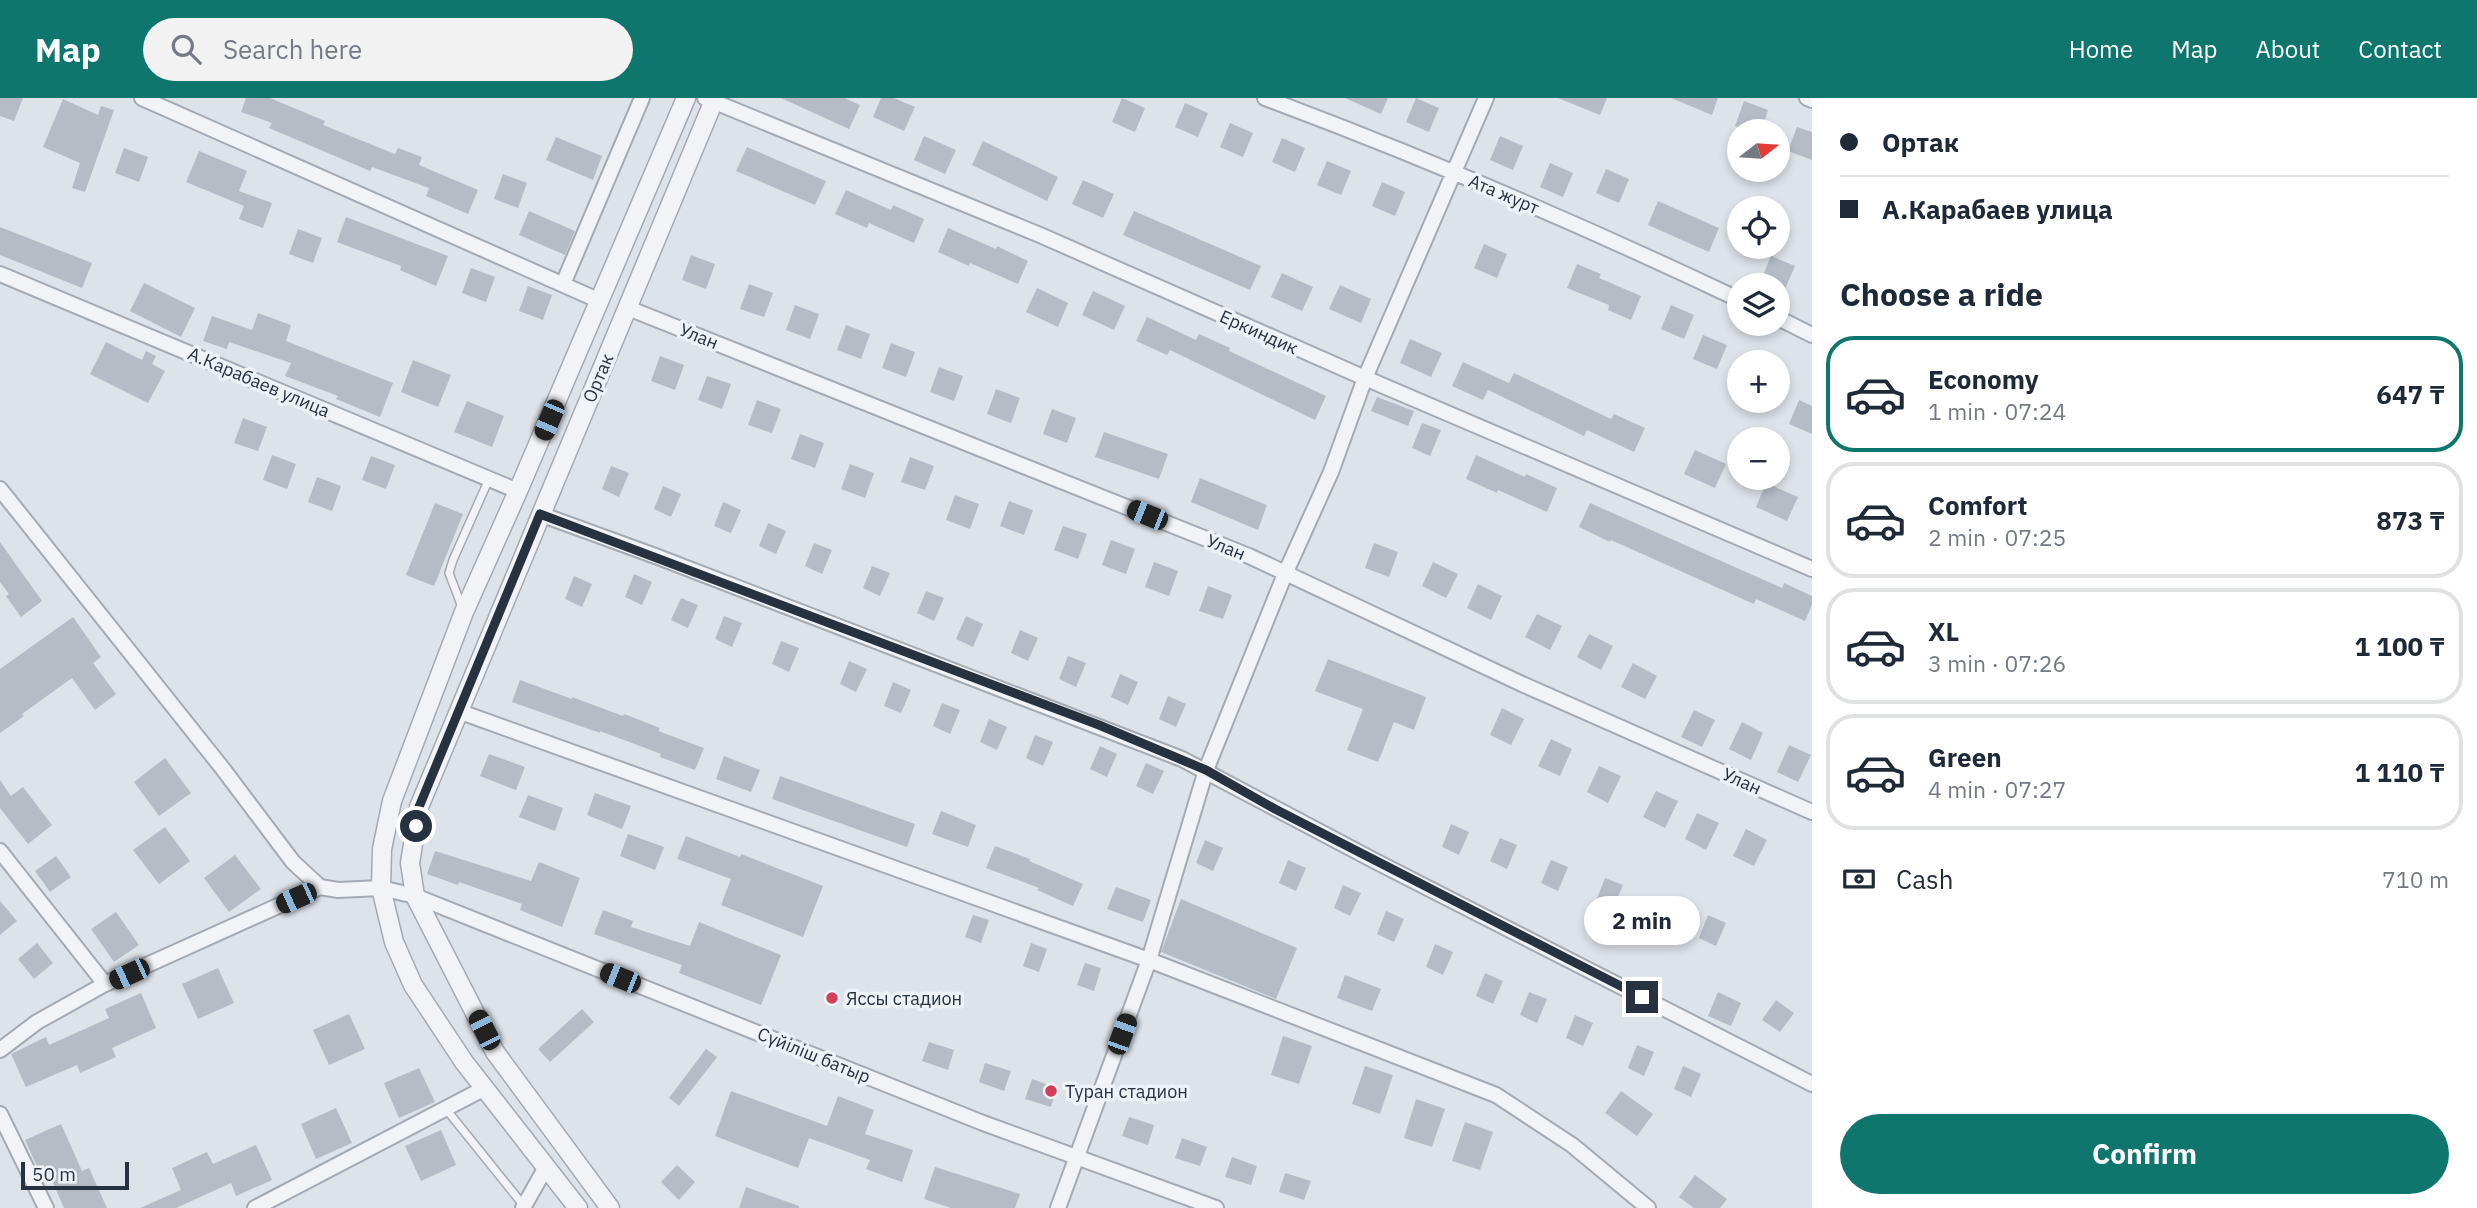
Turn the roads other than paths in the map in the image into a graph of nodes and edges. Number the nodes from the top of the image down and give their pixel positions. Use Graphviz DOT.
graph roads {
  1 [pos="142,98"];
  2 [pos="642,98"];
  3 [pos="687,98"];
  4 [pos="1265,98"];
  5 [pos="1486,98"];
  6 [pos="1807,98"];
  7 [pos="711,99"];
  8 [pos="1812,100"];
  9 [pos="1453,173"];
  10 [pos="0,274"];
  11 [pos="563,284"];
  12 [pos="1727,294"];
  13 [pos="600,301"];
  14 [pos="628,308"];
  15 [pos="1790,324"];
  16 [pos="1812,334"];
  17 [pos="1365,379"];
  18 [pos="489,479"];
  19 [pos="0,489"];
  20 [pos="518,491"];
  21 [pos="540,514"];
  22 [pos="1812,569"];
  23 [pos="1285,574"];
  24 [pos="464,611"];
  25 [pos="458,711"];
  26 [pos="1206,770"];
  27 [pos="1812,812"];
  28 [pos="0,851"];
  29 [pos="320,887"];
  30 [pos="381,888"];
  31 [pos="415,896"];
  32 [pos="1149,960"];
  33 [pos="105,984"];
  34 [pos="0,1050"];
  35 [pos="1812,1084"];
  36 [pos="485,1088"];
  37 [pos="446,1109"];
  38 [pos="0,1114"];
  39 [pos="1078,1157"];
  40 [pos="546,1167"];
  41 [pos="46,1208"];
  42 [pos="255,1208"];
  43 [pos="524,1208"];
  44 [pos="578,1208"];
  45 [pos="610,1208"];
  46 [pos="1058,1208"];
  47 [pos="1216,1208"];
  48 [pos="1648,1208"];
  1 -- 11 [label="street"];
  2 -- 11 [label="street"];
  3 -- 13 [label="street, Ортак"];
  4 -- 9 [label="street, Ата журт"];
  5 -- 9 [label="street"];
  6 -- 8 [label="street"];
  7 -- 14 [label="street, Ортак"];
  7 -- 17 [label="street, Еркиндик"];
  9 -- 12 [label="street, Ата журт"];
  9 -- 17 [label="street"];
  10 -- 18 [label="street, А.Карабаев улица"];
  11 -- 13 [label="street"];
  13 -- 20 [label="street, Ортак"];
  14 -- 21 [label="street, Ортак"];
  14 -- 23 [label="street, Улан"];
  15 -- 16 [label="street"];
  17 -- 22 [label="street, Еркиндик"];
  17 -- 23 [label="street"];
  18 -- 20 [label="street, А.Карабаев улица"];
  18 -- 24 [label="lane"];
  19 -- 29 [label="street"];
  20 -- 24 [label="street, Ортак"];
  21 -- 25 [label="street, Ортак"];
  21 -- 26 [label="street"];
  23 -- 26 [label="street"];
  23 -- 27 [label="street, Улан"];
  24 -- 30 [label="street, Ортак"];
  25 -- 31 [label="street, Ортак"];
  25 -- 32 [label="street"];
  26 -- 32 [label="street"];
  26 -- 35 [label="street"];
  28 -- 33 [label="street"];
  29 -- 30 [label="street, Сүйіліш батыр"];
  29 -- 33 [label="street"];
  30 -- 31 [label="street, Сүйіліш батыр"];
  30 -- 36 [label="street, Ортак"];
  31 -- 39 [label="street, Сүйіліш батыр"];
  31 -- 45 [label="street, Ортак"];
  32 -- 39 [label="street"];
  32 -- 48 [label="street"];
  33 -- 34 [label="street"];
  36 -- 37 [label="street"];
  36 -- 40 [label="street, Ортак"];
  37 -- 42 [label="street"];
  37 -- 43 [label="lane"];
  38 -- 41 [label="street"];
  39 -- 46 [label="street"];
  39 -- 47 [label="street, Сүйіліш батыр"];
  40 -- 43 [label="street"];
  40 -- 44 [label="street, Ортак"];
}
